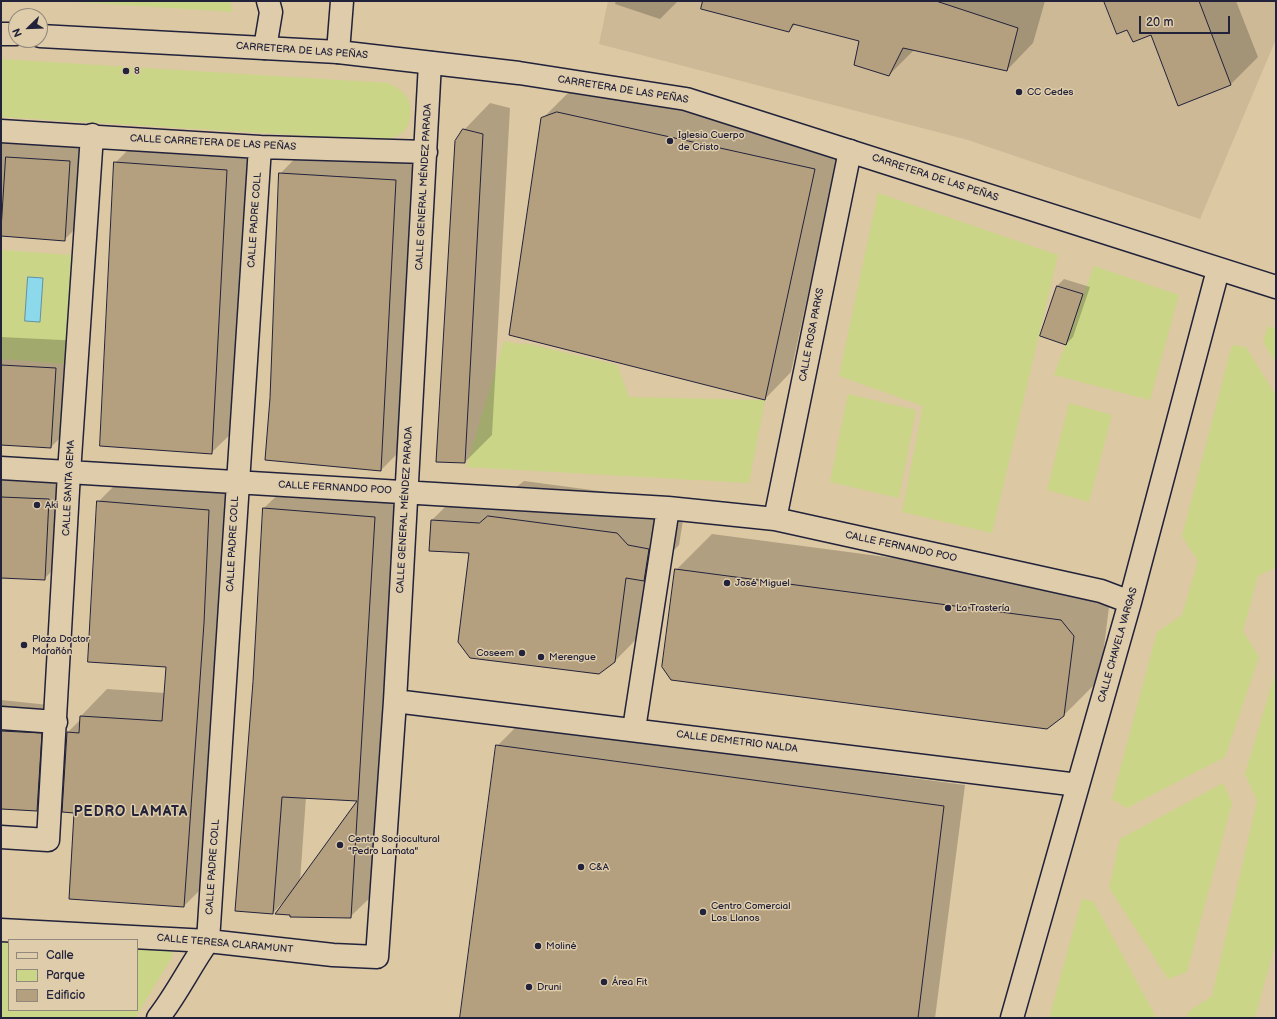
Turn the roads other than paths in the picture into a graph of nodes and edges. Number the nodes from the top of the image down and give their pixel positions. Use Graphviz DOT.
graph roads {
  1 [pos="268,1"];
  2 [pos="342,1"];
  3 [pos="48,36"];
  4 [pos="265,48"];
  5 [pos="338,52"];
  6 [pos="430,63"];
  7 [pos="1,131"];
  8 [pos="92,135"];
  9 [pos="260,147"];
  10 [pos="850,151"];
  11 [pos="426,152"];
  12 [pos="1218,270"];
  13 [pos="1276,287"];
  14 [pos="1,468"];
  15 [pos="69,473"];
  16 [pos="236,482"];
  17 [pos="405,492"];
  18 [pos="668,508"];
  19 [pos="775,519"];
  20 [pos="1130,602"];
  21 [pos="395,701"];
  22 [pos="1,718"];
  23 [pos="56,722"];
  24 [pos="634,730"];
  25 [pos="1078,785"];
  26 [pos="1,837"];
  27 [pos="1,930"];
  28 [pos="208,941"];
  29 [pos="377,957"];
  30 [pos="158,1018"];
  31 [pos="1012,1018"];
  1 -- 4 [label="street"];
  2 -- 5 [label="street"];
  3 -- 4 [label="street, CARRETERA DE LAS PEÑAS"];
  4 -- 5 [label="street, CARRETERA DE LAS PEÑAS"];
  5 -- 6 [label="street, CARRETERA DE LAS PEÑAS"];
  6 -- 10 [label="street, CARRETERA DE LAS PEÑAS"];
  6 -- 11 [label="street, CALLE GENERAL MÉNDEZ PARADA"];
  7 -- 8 [label="street, CALLE CARRETERA DE LAS PEÑAS"];
  8 -- 9 [label="street, CALLE CARRETERA DE LAS PEÑAS"];
  8 -- 15 [label="street, CALLE SANTA GEMA"];
  9 -- 11 [label="street, CALLE CARRETERA DE LAS PEÑAS"];
  9 -- 16 [label="street, CALLE PADRE COLL"];
  10 -- 12 [label="street, CARRETERA DE LAS PEÑAS"];
  10 -- 19 [label="street, CALLE ROSA PARKS"];
  11 -- 17 [label="street, CALLE GENERAL MÉNDEZ PARADA"];
  12 -- 13 [label="street, CARRETERA DE LAS PEÑAS"];
  12 -- 20 [label="street, CALLE CHAVELA VARGAS"];
  14 -- 15 [label="street, CALLE FERNANDO POO"];
  15 -- 16 [label="street, CALLE FERNANDO POO"];
  15 -- 23 [label="street, CALLE SANTA GEMA"];
  16 -- 17 [label="street, CALLE FERNANDO POO"];
  16 -- 28 [label="street, CALLE PADRE COLL"];
  17 -- 18 [label="street, CALLE FERNANDO POO"];
  17 -- 21 [label="street, CALLE GENERAL MÉNDEZ PARADA"];
  18 -- 19 [label="street, CALLE FERNANDO POO"];
  18 -- 24 [label="street"];
  19 -- 20 [label="street, CALLE FERNANDO POO"];
  20 -- 25 [label="street, CALLE CHAVELA VARGAS"];
  21 -- 24 [label="street, CALLE DEMETRIO NALDA"];
  21 -- 29 [label="street, CALLE GENERAL MÉNDEZ PARADA"];
  22 -- 23 [label="street"];
  23 -- 26 [label="street, CALLE SANTA GEMA"];
  24 -- 25 [label="street, CALLE DEMETRIO NALDA"];
  25 -- 31 [label="street, CALLE CHAVELA VARGAS"];
  27 -- 28 [label="street, CALLE TERESA CLARAMUNT"];
  28 -- 29 [label="street, CALLE TERESA CLARAMUNT"];
  28 -- 30 [label="street"];
}
